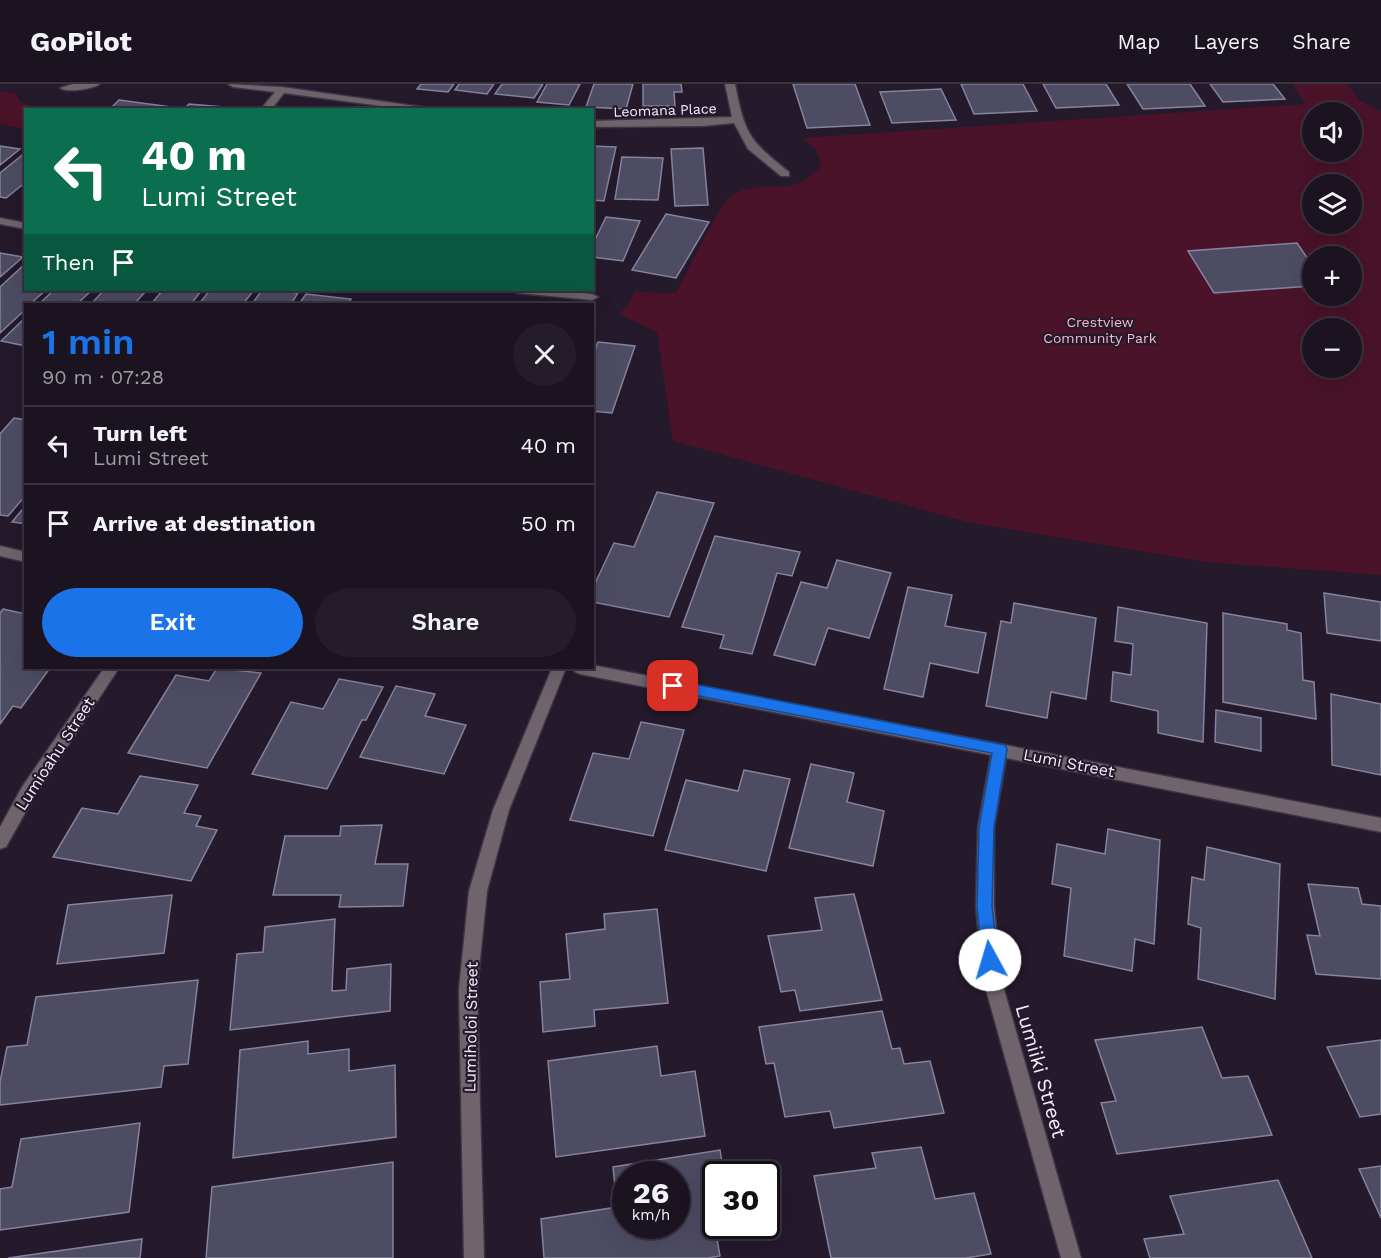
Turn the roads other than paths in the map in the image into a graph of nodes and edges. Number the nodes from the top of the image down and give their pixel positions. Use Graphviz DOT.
graph roads {
  1 [pos="94,84"];
  2 [pos="233,84"];
  3 [pos="730,84"];
  4 [pos="64,88"];
  5 [pos="282,90"];
  6 [pos="267,108"];
  7 [pos="422,108"];
  8 [pos="737,120"];
  9 [pos="594,124"];
  10 [pos="785,174"];
  11 [pos="0,221"];
  12 [pos="24,226"];
  13 [pos="529,291"];
  14 [pos="592,297"];
  15 [pos="0,551"];
  16 [pos="24,557"];
  17 [pos="111,669"];
  18 [pos="560,669"];
  19 [pos="585,669"];
  20 [pos="1000,749"];
  21 [pos="1381,825"];
  22 [pos="0,842"];
  23 [pos="474,1258"];
  24 [pos="1071,1258"];
  1 -- 4 [label="street"];
  2 -- 5 [label="street"];
  3 -- 8 [label="street"];
  5 -- 6 [label="street"];
  5 -- 7 [label="street"];
  8 -- 9 [label="street, Leomana Place"];
  8 -- 10 [label="street"];
  11 -- 12 [label="street"];
  13 -- 14 [label="street"];
  15 -- 16 [label="street"];
  17 -- 22 [label="street, Lumioahu Street"];
  18 -- 23 [label="street, Lumiholoi Street"];
  19 -- 20 [label="street, Lumi Street"];
  20 -- 21 [label="street, Lumi Street"];
  20 -- 24 [label="street, Lumiiki Street"];
}
